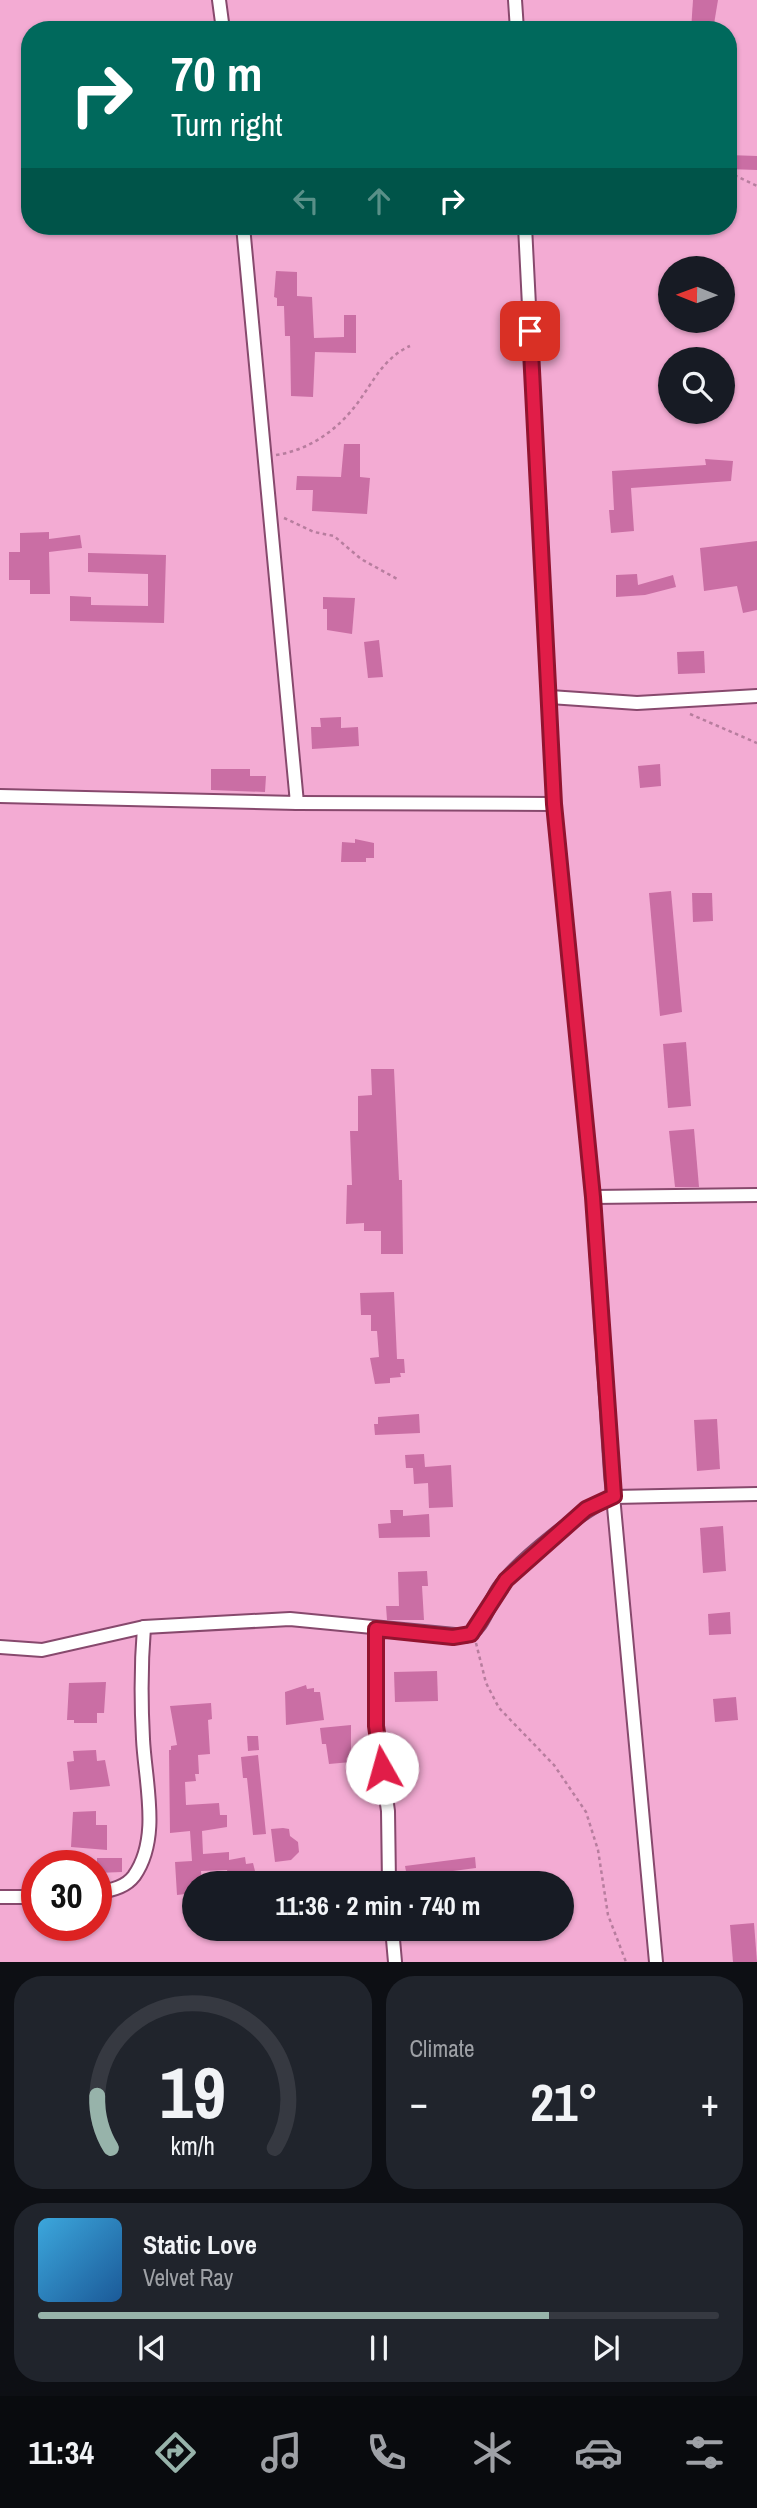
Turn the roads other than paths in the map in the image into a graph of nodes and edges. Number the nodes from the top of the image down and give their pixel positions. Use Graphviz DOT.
graph roads {
  1 [pos="219,0"];
  2 [pos="515,0"];
  3 [pos="222,21"];
  4 [pos="516,21"];
  5 [pos="244,235"];
  6 [pos="524,235"];
  7 [pos="757,696"];
  8 [pos="550,697"];
  9 [pos="0,796"];
  10 [pos="297,803"];
  11 [pos="554,804"];
  12 [pos="757,1195"];
  13 [pos="593,1197"];
  14 [pos="757,1494"];
  15 [pos="614,1496"];
  16 [pos="144,1627"];
  17 [pos="376,1629"];
  18 [pos="0,1647"];
  19 [pos="389,1871"];
  20 [pos="112,1890"];
  21 [pos="21,1896"];
  22 [pos="0,1897"];
  23 [pos="393,1941"];
  24 [pos="395,1962"];
  25 [pos="656,1962"];
  1 -- 3 [label="street"];
  2 -- 4 [label="street"];
  5 -- 10 [label="street"];
  6 -- 8 [label="street"];
  7 -- 8 [label="street"];
  8 -- 11 [label="street"];
  9 -- 10 [label="street"];
  10 -- 11 [label="street"];
  11 -- 13 [label="street"];
  12 -- 13 [label="street"];
  13 -- 15 [label="street"];
  14 -- 15 [label="street"];
  15 -- 17 [label="street"];
  15 -- 25 [label="street"];
  16 -- 17 [label="street"];
  16 -- 18 [label="street"];
  16 -- 20 [label="street"];
  17 -- 19 [label="street"];
  21 -- 22 [label="street"];
  23 -- 24 [label="street"];
}
